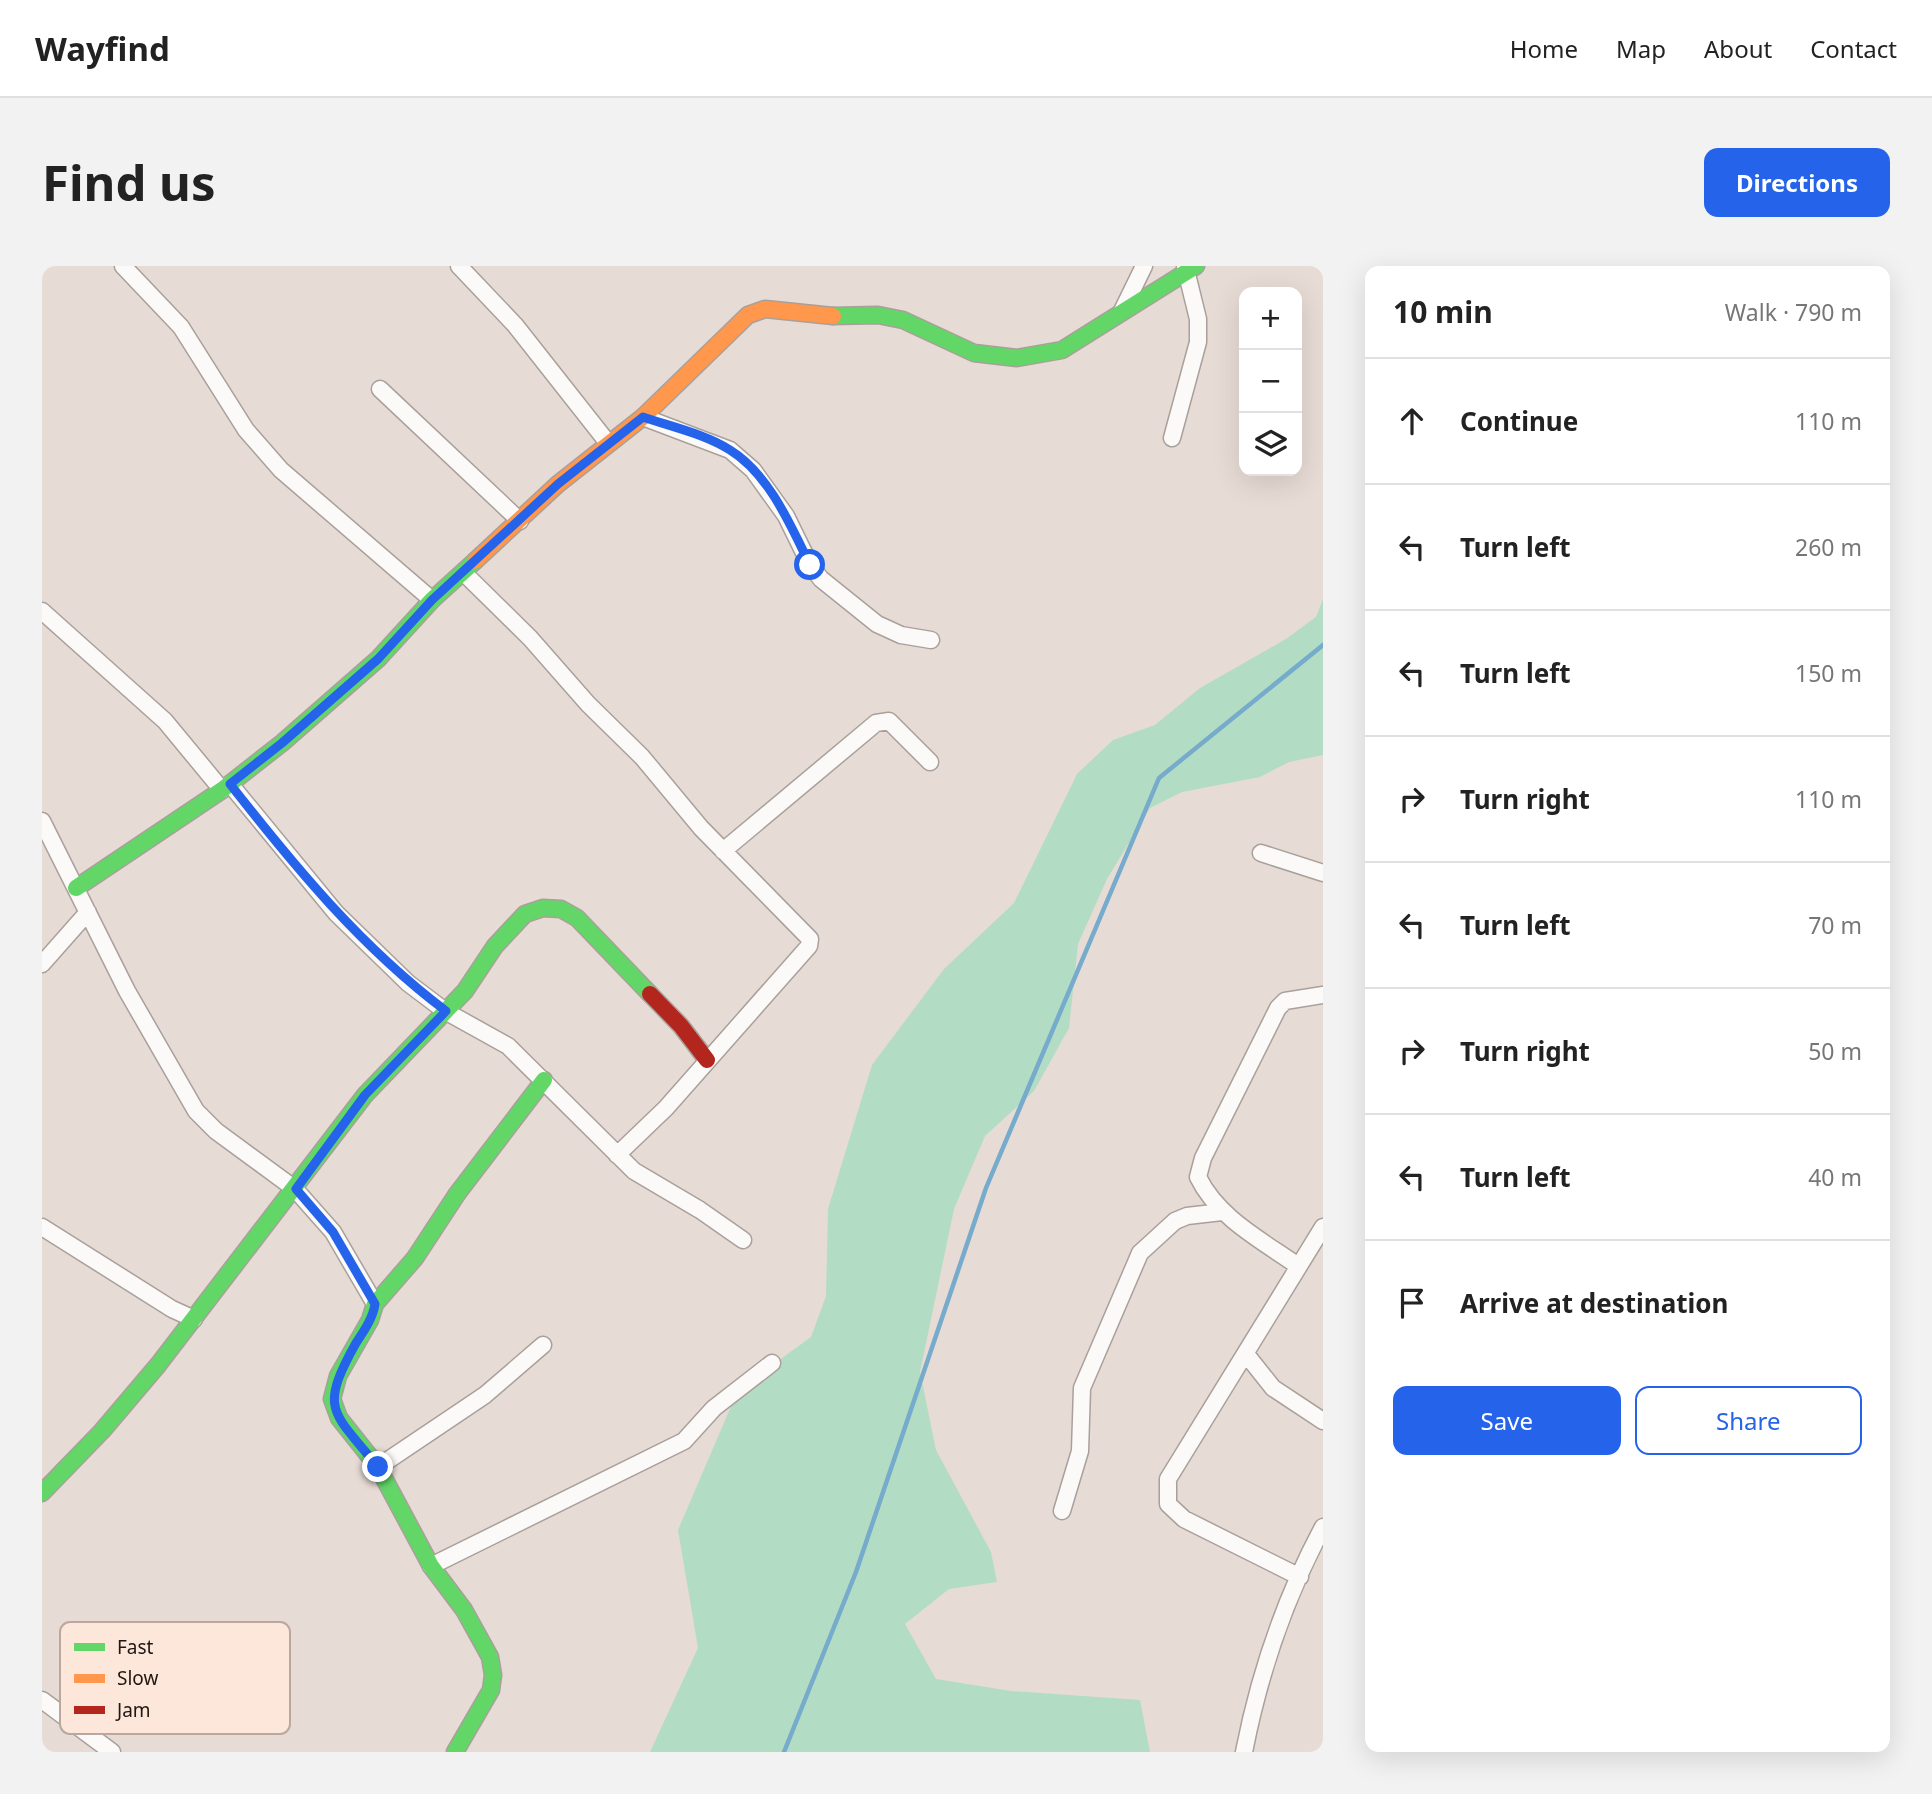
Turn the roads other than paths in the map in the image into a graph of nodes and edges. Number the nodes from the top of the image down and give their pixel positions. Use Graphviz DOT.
graph roads {
  1 [pos="123,266"];
  2 [pos="459,266"];
  3 [pos="1144,266"];
  4 [pos="1190,268"];
  5 [pos="1121,312"];
  6 [pos="380,389"];
  7 [pos="643,417"];
  8 [pos="1172,438"];
  9 [pos="608,443"];
  10 [pos="520,522"];
  11 [pos="464,573"];
  12 [pos="432,600"];
  13 [pos="42,611"];
  14 [pos="931,640"];
  15 [pos="930,762"];
  16 [pos="226,787"];
  17 [pos="43,827"];
  18 [pos="723,851"];
  19 [pos="1261,853"];
  20 [pos="1323,873"];
  21 [pos="76,888"];
  22 [pos="88,912"];
  23 [pos="42,964"];
  24 [pos="1323,995"];
  25 [pos="446,1011"];
  26 [pos="707,1060"];
  27 [pos="544,1080"];
  28 [pos="617,1155"];
  29 [pos="296,1189"];
  30 [pos="1222,1212"];
  31 [pos="42,1227"];
  32 [pos="1323,1227"];
  33 [pos="743,1240"];
  34 [pos="1298,1266"];
  35 [pos="375,1304"];
  36 [pos="194,1319"];
  37 [pos="543,1345"];
  38 [pos="1245,1354"];
  39 [pos="772,1363"];
  40 [pos="1323,1421"];
  41 [pos="378,1467"];
  42 [pos="42,1493"];
  43 [pos="1062,1511"];
  44 [pos="1323,1527"];
  45 [pos="431,1566"];
  46 [pos="1300,1577"];
  47 [pos="42,1700"];
  48 [pos="60,1713"];
  49 [pos="88,1734"];
  50 [pos="112,1752"];
  51 [pos="455,1752"];
  52 [pos="1244,1752"];
  1 -- 12 [label="street"];
  2 -- 9 [label="street"];
  3 -- 5 [label="street"];
  4 -- 5 [label="street"];
  4 -- 8 [label="street"];
  5 -- 7 [label="street"];
  6 -- 10 [label="street"];
  7 -- 9 [label="street"];
  7 -- 14 [label="street"];
  9 -- 10 [label="street"];
  10 -- 11 [label="street"];
  11 -- 12 [label="street"];
  11 -- 18 [label="street"];
  12 -- 16 [label="street"];
  13 -- 16 [label="street"];
  15 -- 18 [label="street"];
  16 -- 21 [label="street"];
  16 -- 25 [label="street"];
  17 -- 21 [label="street"];
  18 -- 26 [label="street"];
  19 -- 20 [label="street"];
  21 -- 22 [label="street"];
  22 -- 23 [label="street"];
  22 -- 29 [label="street"];
  24 -- 30 [label="street"];
  25 -- 26 [label="street"];
  25 -- 27 [label="street"];
  25 -- 29 [label="street"];
  26 -- 28 [label="street"];
  27 -- 28 [label="street"];
  27 -- 35 [label="street"];
  28 -- 33 [label="street"];
  29 -- 35 [label="street"];
  29 -- 36 [label="street"];
  30 -- 34 [label="street"];
  30 -- 43 [label="street"];
  31 -- 36 [label="street"];
  32 -- 34 [label="street"];
  34 -- 38 [label="street"];
  35 -- 41 [label="street"];
  36 -- 42 [label="street"];
  37 -- 41 [label="street"];
  38 -- 40 [label="street"];
  38 -- 46 [label="street"];
  39 -- 45 [label="street"];
  41 -- 45 [label="street"];
  44 -- 46 [label="street"];
  45 -- 51 [label="street"];
  46 -- 52 [label="street"];
  47 -- 48 [label="street"];
  49 -- 50 [label="street"];
}
